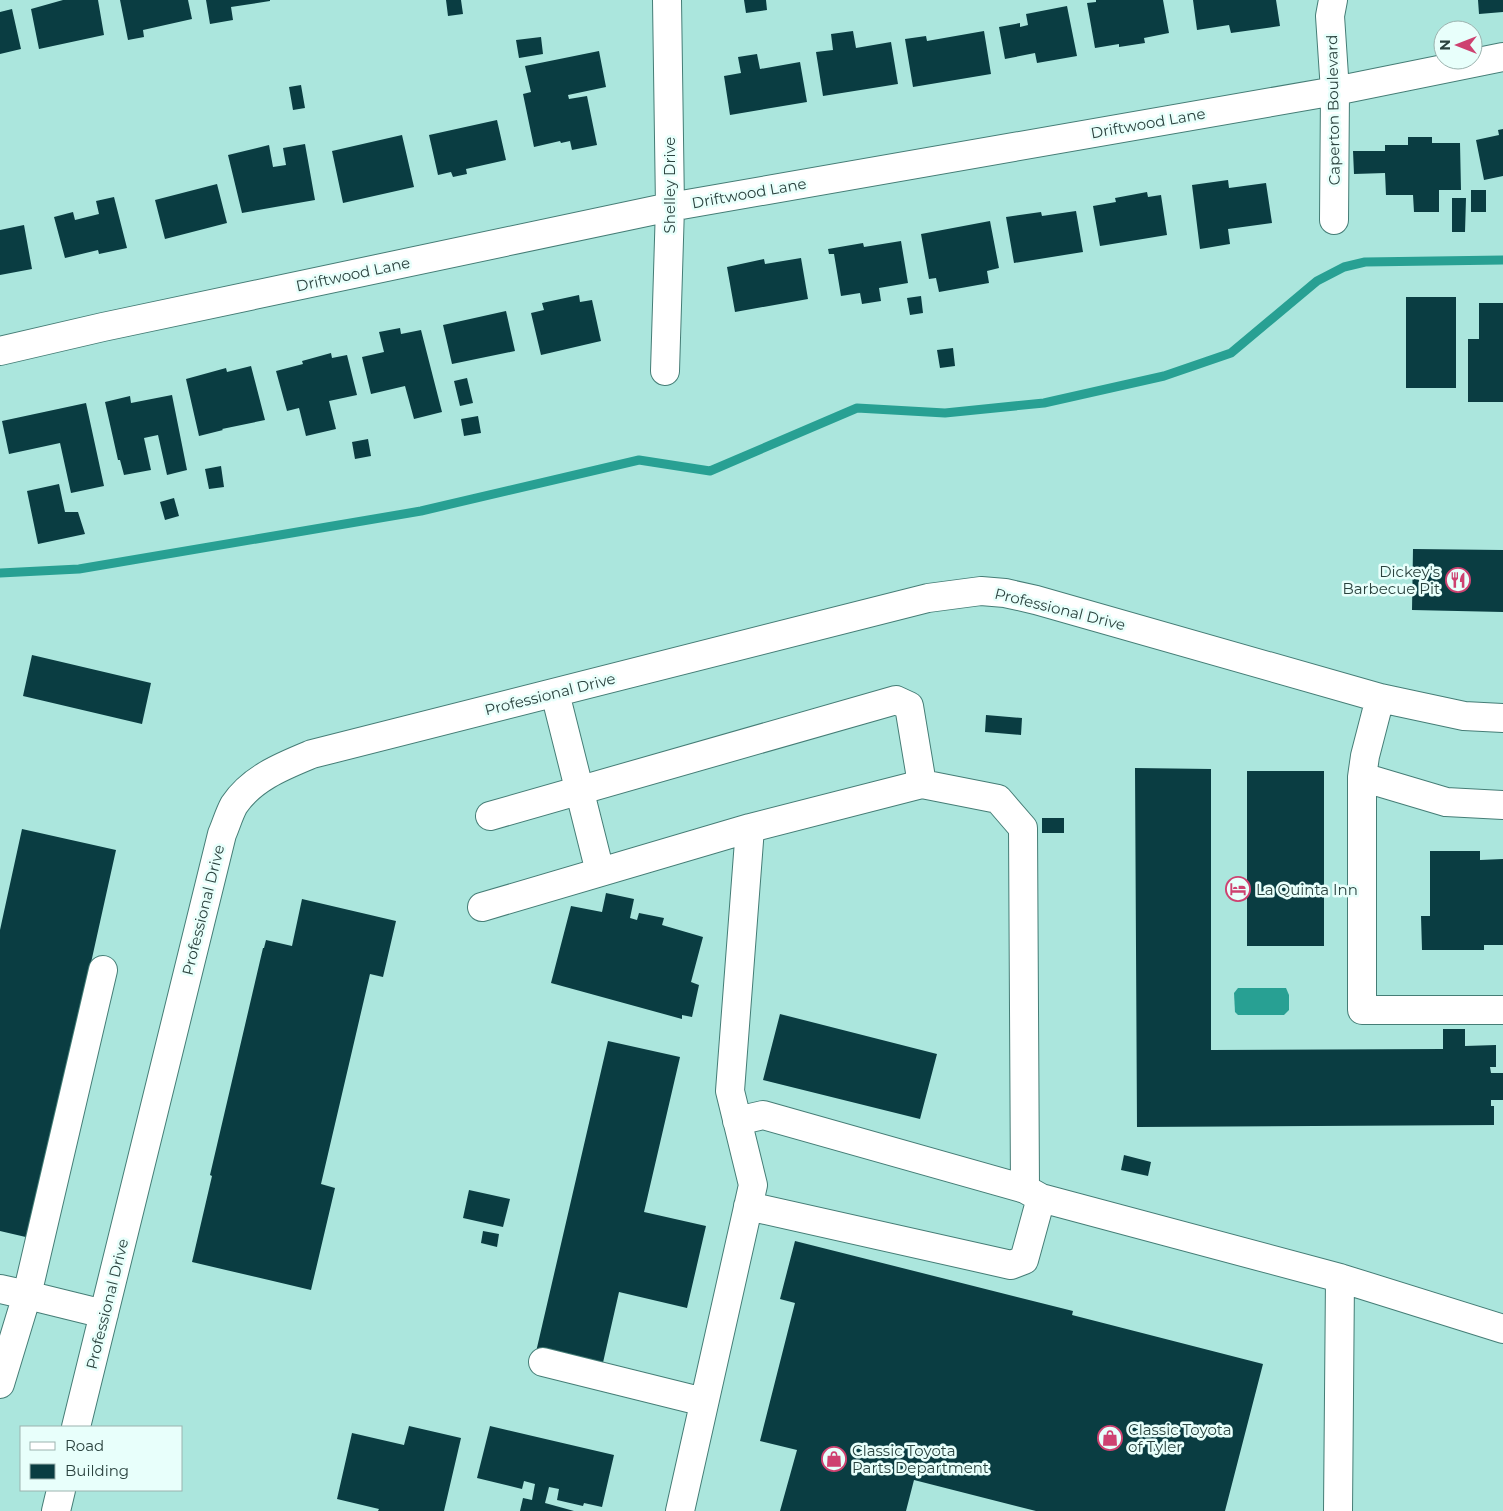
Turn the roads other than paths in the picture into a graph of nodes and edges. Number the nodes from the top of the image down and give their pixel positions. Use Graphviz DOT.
graph roads {
  1 [pos="668,0"];
  2 [pos="1333,0"];
  3 [pos="1503,57"];
  4 [pos="1335,90"];
  5 [pos="670,207"];
  6 [pos="1334,220"];
  7 [pos="0,351"];
  8 [pos="665,371"];
  9 [pos="555,693"];
  10 [pos="1380,698"];
  11 [pos="1503,718"];
  12 [pos="1362,777"];
  13 [pos="922,784"];
  14 [pos="578,791"];
  15 [pos="1503,805"];
  16 [pos="490,816"];
  17 [pos="750,828"];
  18 [pos="600,872"];
  19 [pos="482,907"];
  20 [pos="103,970"];
  21 [pos="1503,1010"];
  22 [pos="737,1121"];
  23 [pos="1033,1194"];
  24 [pos="748,1206"];
  25 [pos="1340,1278"];
  26 [pos="0,1289"];
  27 [pos="26,1295"];
  28 [pos="104,1314"];
  29 [pos="1503,1329"];
  30 [pos="543,1362"];
  31 [pos="1,1377"];
  32 [pos="704,1402"];
  33 [pos="76,1426"];
  34 [pos="61,1491"];
  35 [pos="56,1511"];
  36 [pos="680,1511"];
  37 [pos="1338,1511"];
  1 -- 5 [label="street, Shelley Drive"];
  2 -- 4 [label="street, Caperton Boulevard"];
  3 -- 4 [label="street, Driftwood Lane"];
  4 -- 5 [label="street, Driftwood Lane"];
  4 -- 6 [label="street, Caperton Boulevard"];
  5 -- 7 [label="street, Driftwood Lane"];
  5 -- 8 [label="street, Shelley Drive"];
  9 -- 10 [label="street, Professional Drive"];
  9 -- 14 [label="street"];
  9 -- 28 [label="street, Professional Drive"];
  10 -- 11 [label="street, Professional Drive"];
  10 -- 12 [label="street"];
  12 -- 15 [label="street"];
  12 -- 21 [label="street"];
  13 -- 14 [label="street"];
  13 -- 17 [label="street"];
  13 -- 23 [label="street"];
  14 -- 16 [label="street"];
  14 -- 18 [label="street"];
  17 -- 18 [label="street"];
  17 -- 22 [label="street"];
  18 -- 19 [label="street"];
  20 -- 27 [label="street"];
  22 -- 23 [label="street"];
  22 -- 24 [label="street"];
  23 -- 24 [label="street"];
  23 -- 25 [label="street"];
  24 -- 32 [label="street"];
  25 -- 29 [label="street"];
  25 -- 37 [label="street"];
  26 -- 27 [label="street"];
  27 -- 28 [label="street"];
  27 -- 31 [label="street"];
  28 -- 33 [label="street, Professional Drive"];
  30 -- 32 [label="street"];
  32 -- 36 [label="street"];
  34 -- 35 [label="street"];
}
